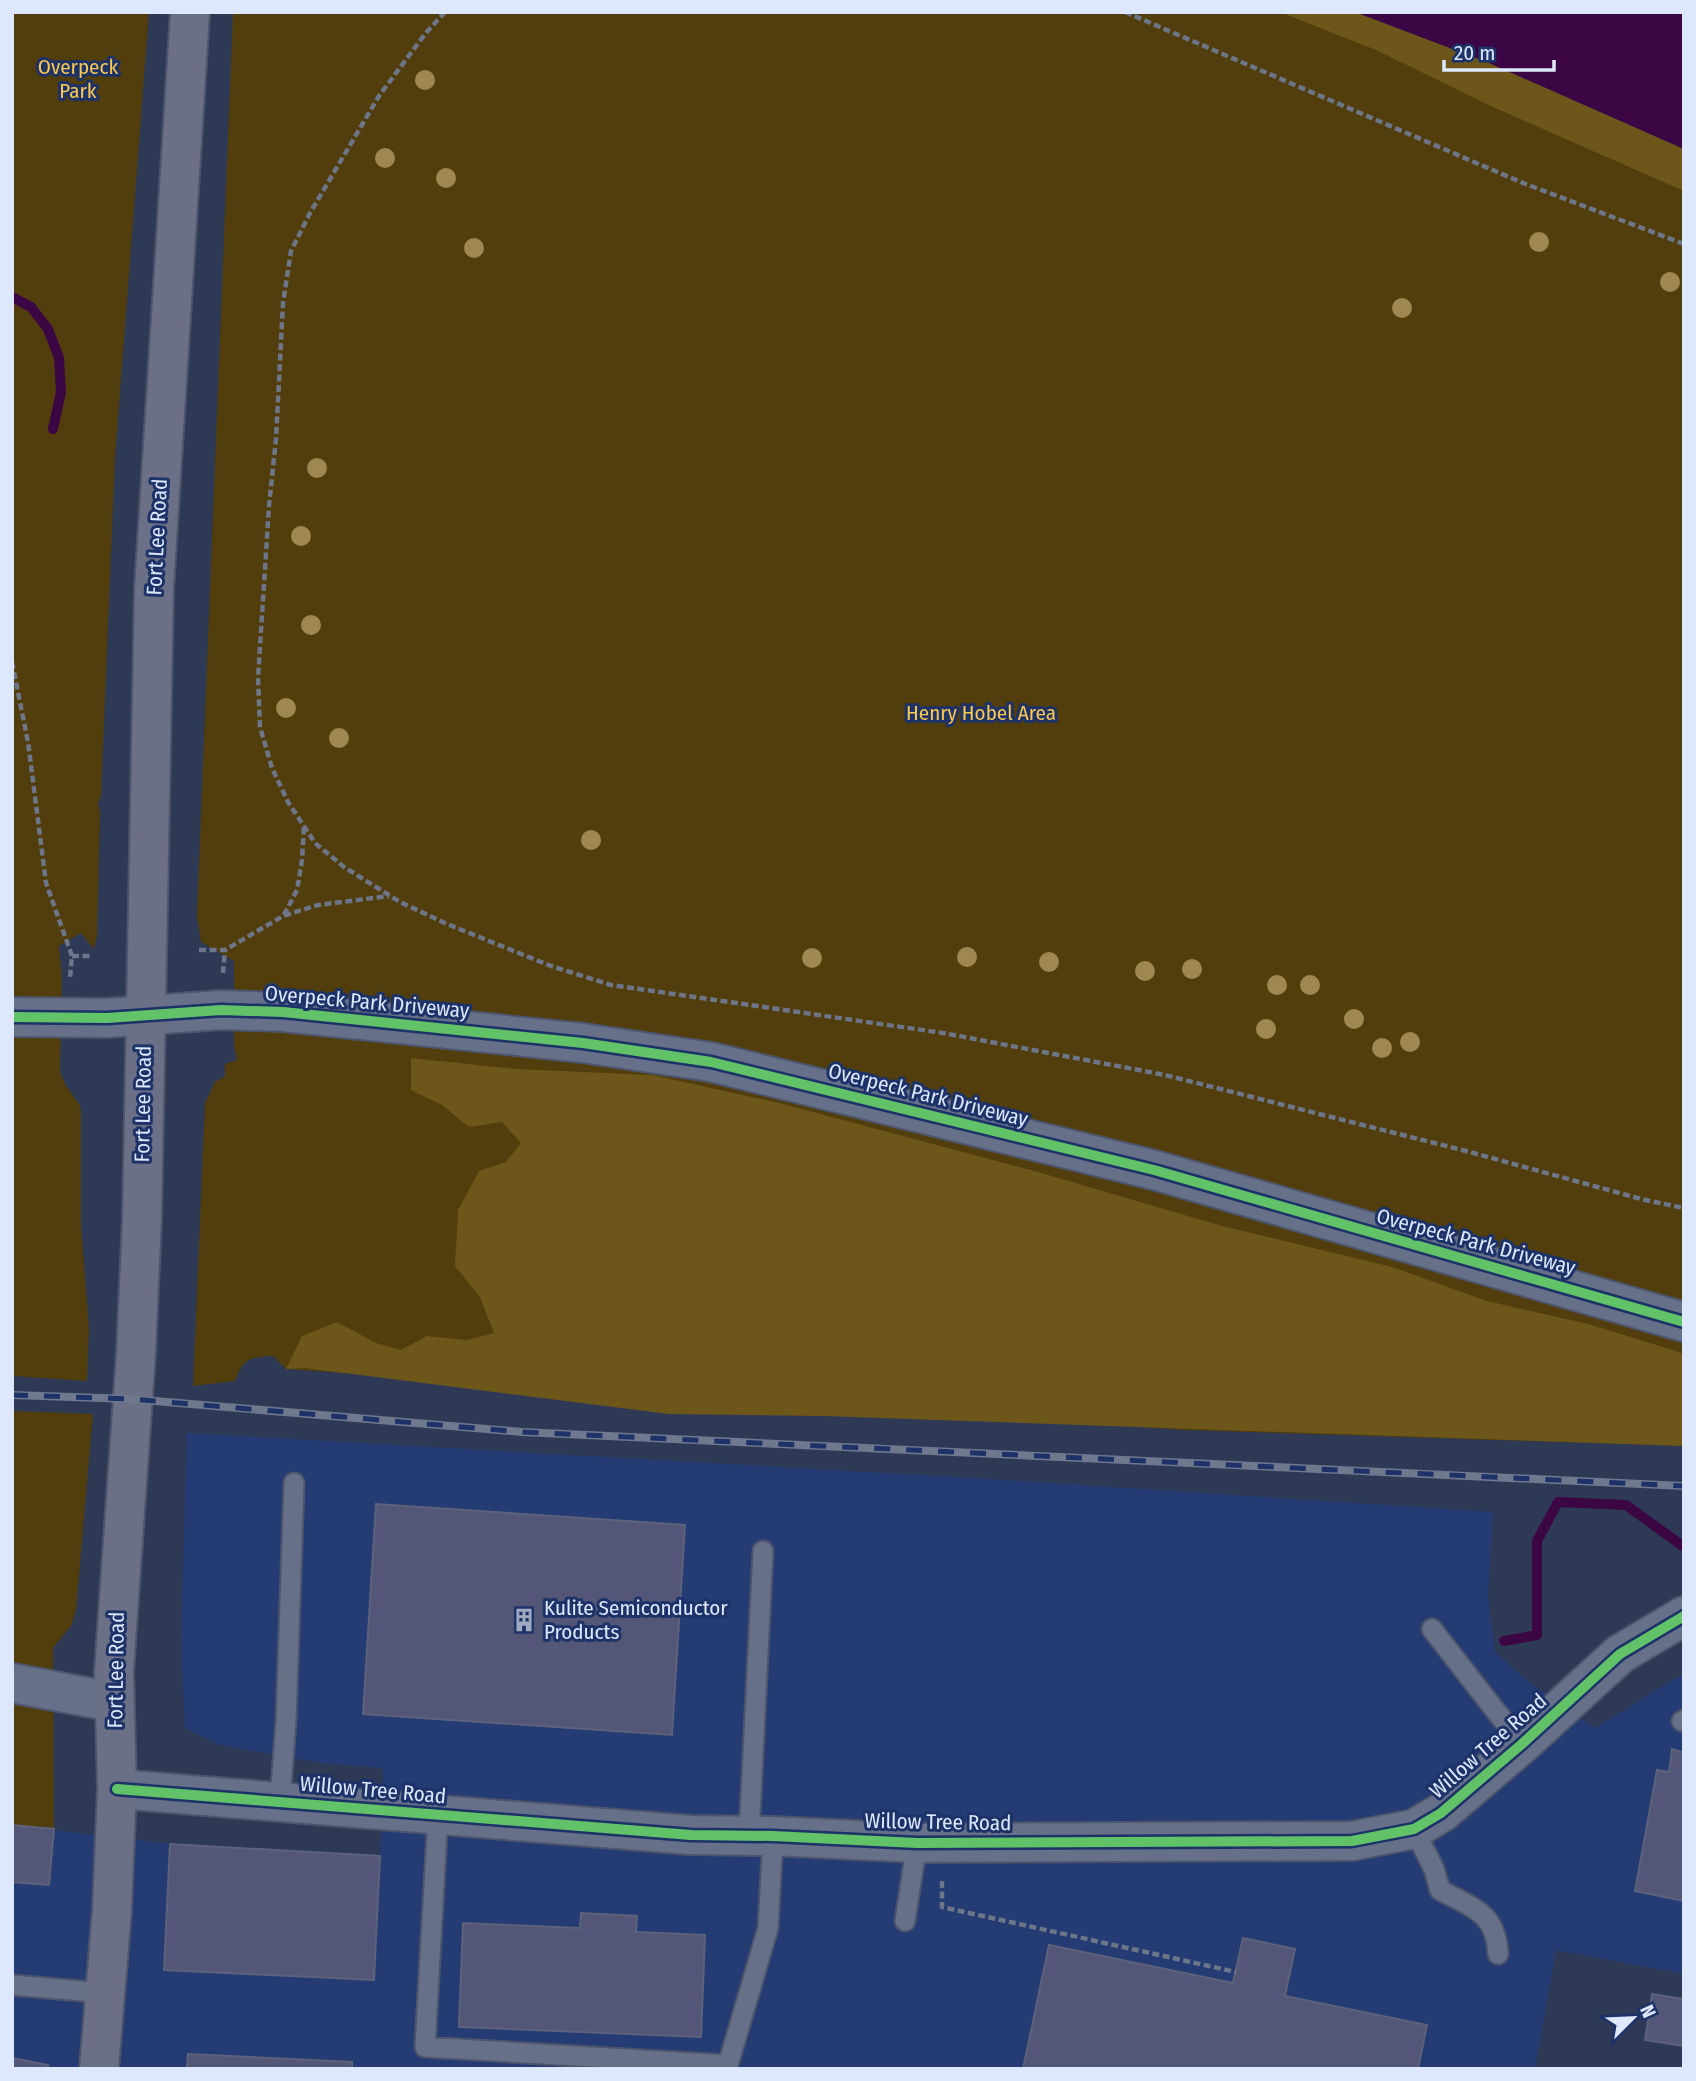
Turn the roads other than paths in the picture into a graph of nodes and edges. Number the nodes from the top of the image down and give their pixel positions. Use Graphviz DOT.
graph roads {
  1 [pos="190,12"];
  2 [pos="145,1015"];
  3 [pos="12,1017"];
  4 [pos="1684,1322"];
  5 [pos="294,1483"];
  6 [pos="763,1550"];
  7 [pos="1684,1616"];
  8 [pos="1432,1629"];
  9 [pos="12,1683"];
  10 [pos="113,1702"];
  11 [pos="1523,1743"];
  12 [pos="117,1789"];
  13 [pos="280,1801"];
  14 [pos="438,1814"];
  15 [pos="1414,1829"];
  16 [pos="761,1836"];
  17 [pos="930,1843"];
  18 [pos="905,1921"];
  19 [pos="1498,1954"];
  20 [pos="12,1985"];
  21 [pos="105,1993"];
  22 [pos="99,2069"];
  1 -- 2 [label="main road, Fort Lee Road"];
  2 -- 3 [label="street, Overpeck Park Driveway"];
  2 -- 4 [label="street, Overpeck Park Driveway"];
  2 -- 10 [label="main road, Fort Lee Road"];
  5 -- 13 [label="lane"];
  6 -- 16 [label="lane"];
  7 -- 11 [label="street, Willow Tree Road"];
  8 -- 11 [label="lane"];
  9 -- 10 [label="street"];
  10 -- 12 [label="main road, Fort Lee Road"];
  11 -- 15 [label="street, Willow Tree Road"];
  12 -- 13 [label="street, Willow Tree Road"];
  12 -- 21 [label="main road, Fort Lee Road"];
  13 -- 14 [label="street, Willow Tree Road"];
  14 -- 16 [label="street, Willow Tree Road"];
  14 -- 16 [label="lane"];
  15 -- 17 [label="street, Willow Tree Road"];
  15 -- 19 [label="lane"];
  16 -- 17 [label="street, Willow Tree Road"];
  17 -- 18 [label="lane"];
  20 -- 21 [label="lane"];
  21 -- 22 [label="main road, Fort Lee Road"];
}
